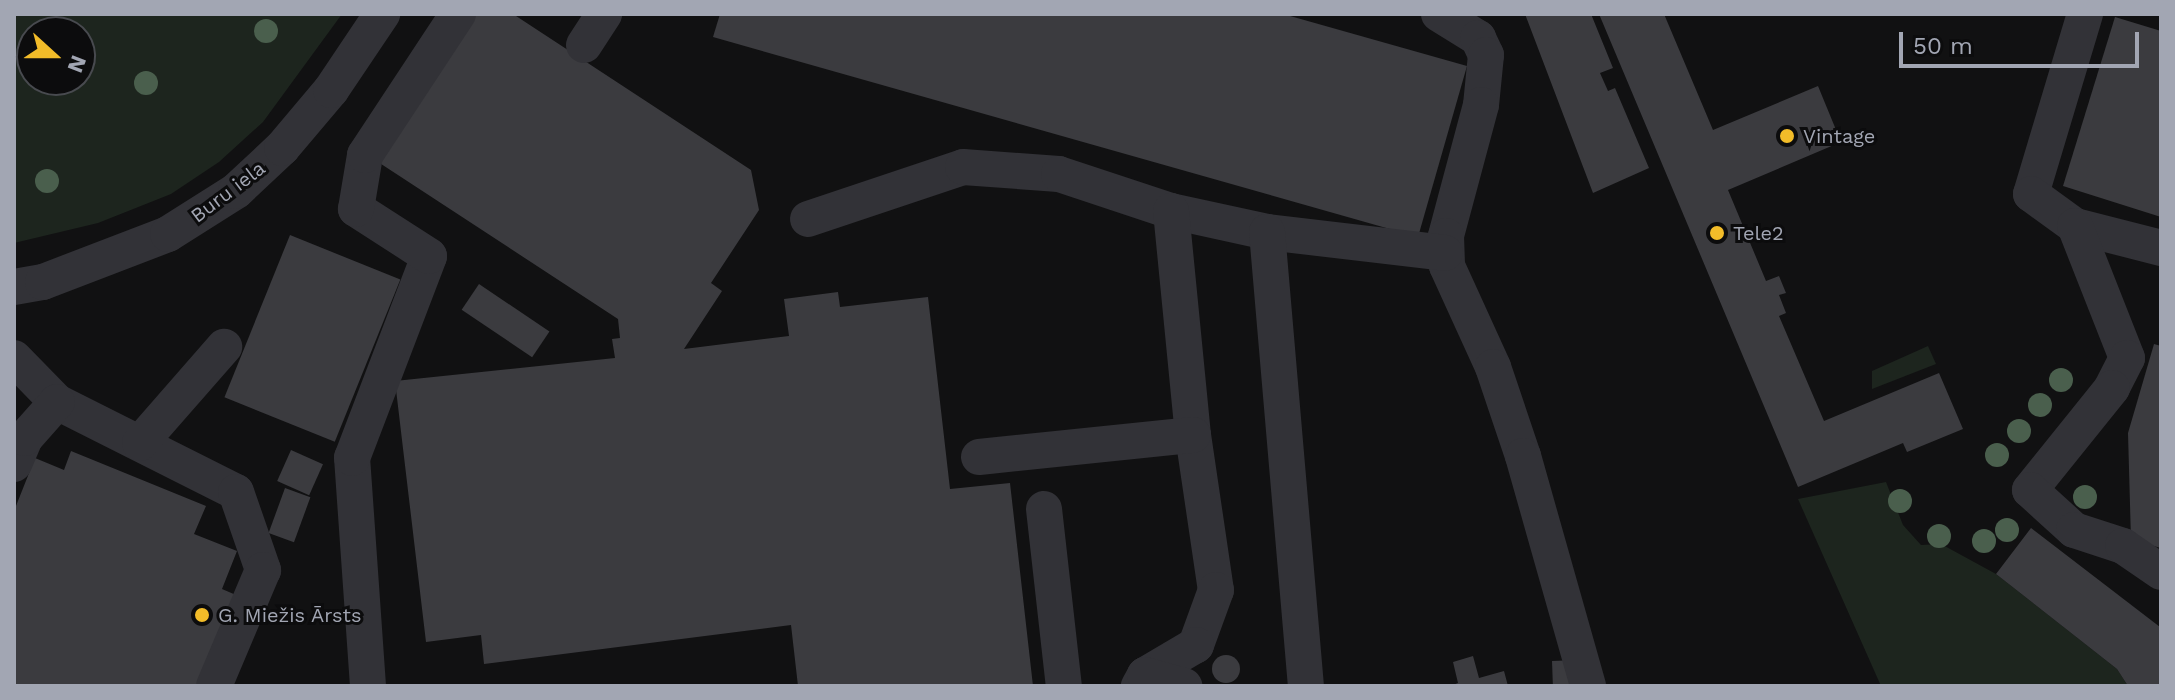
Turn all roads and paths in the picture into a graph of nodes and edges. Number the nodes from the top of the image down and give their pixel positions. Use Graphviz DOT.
graph roads {
  1 [pos="382,14"];
  2 [pos="458,14"];
  3 [pos="604,14"];
  4 [pos="1439,14"];
  5 [pos="2085,14"];
  6 [pos="584,45"];
  7 [pos="1171,211"];
  8 [pos="808,219"];
  9 [pos="2075,226"];
  10 [pos="1267,232"];
  11 [pos="2161,248"];
  12 [pos="1445,253"];
  13 [pos="14,287"];
  14 [pos="224,347"];
  15 [pos="14,358"];
  16 [pos="57,402"];
  17 [pos="1193,435"];
  18 [pos="140,443"];
  19 [pos="979,457"];
  20 [pos="14,464"];
  21 [pos="1044,509"];
  22 [pos="2161,572"];
  23 [pos="1142,680"];
  24 [pos="214,686"];
  25 [pos="368,686"];
  26 [pos="1064,686"];
  27 [pos="1184,686"];
  28 [pos="1306,686"];
  29 [pos="1588,686"];
  1 -- 13 [label="street, Buru iela"];
  2 -- 25 [label="street"];
  3 -- 6 [label="street"];
  4 -- 12 [label="street"];
  5 -- 9 [label="street"];
  7 -- 8 [label="street"];
  7 -- 10 [label="street"];
  7 -- 17 [label="street"];
  9 -- 11 [label="street"];
  9 -- 22 [label="street"];
  10 -- 12 [label="street"];
  10 -- 28 [label="street"];
  12 -- 29 [label="street"];
  14 -- 18 [label="street"];
  15 -- 16 [label="street"];
  16 -- 18 [label="street"];
  16 -- 20 [label="street"];
  17 -- 19 [label="street"];
  17 -- 23 [label="street"];
  18 -- 24 [label="street"];
  21 -- 26 [label="street"];
  23 -- 27 [label="street"];
}
